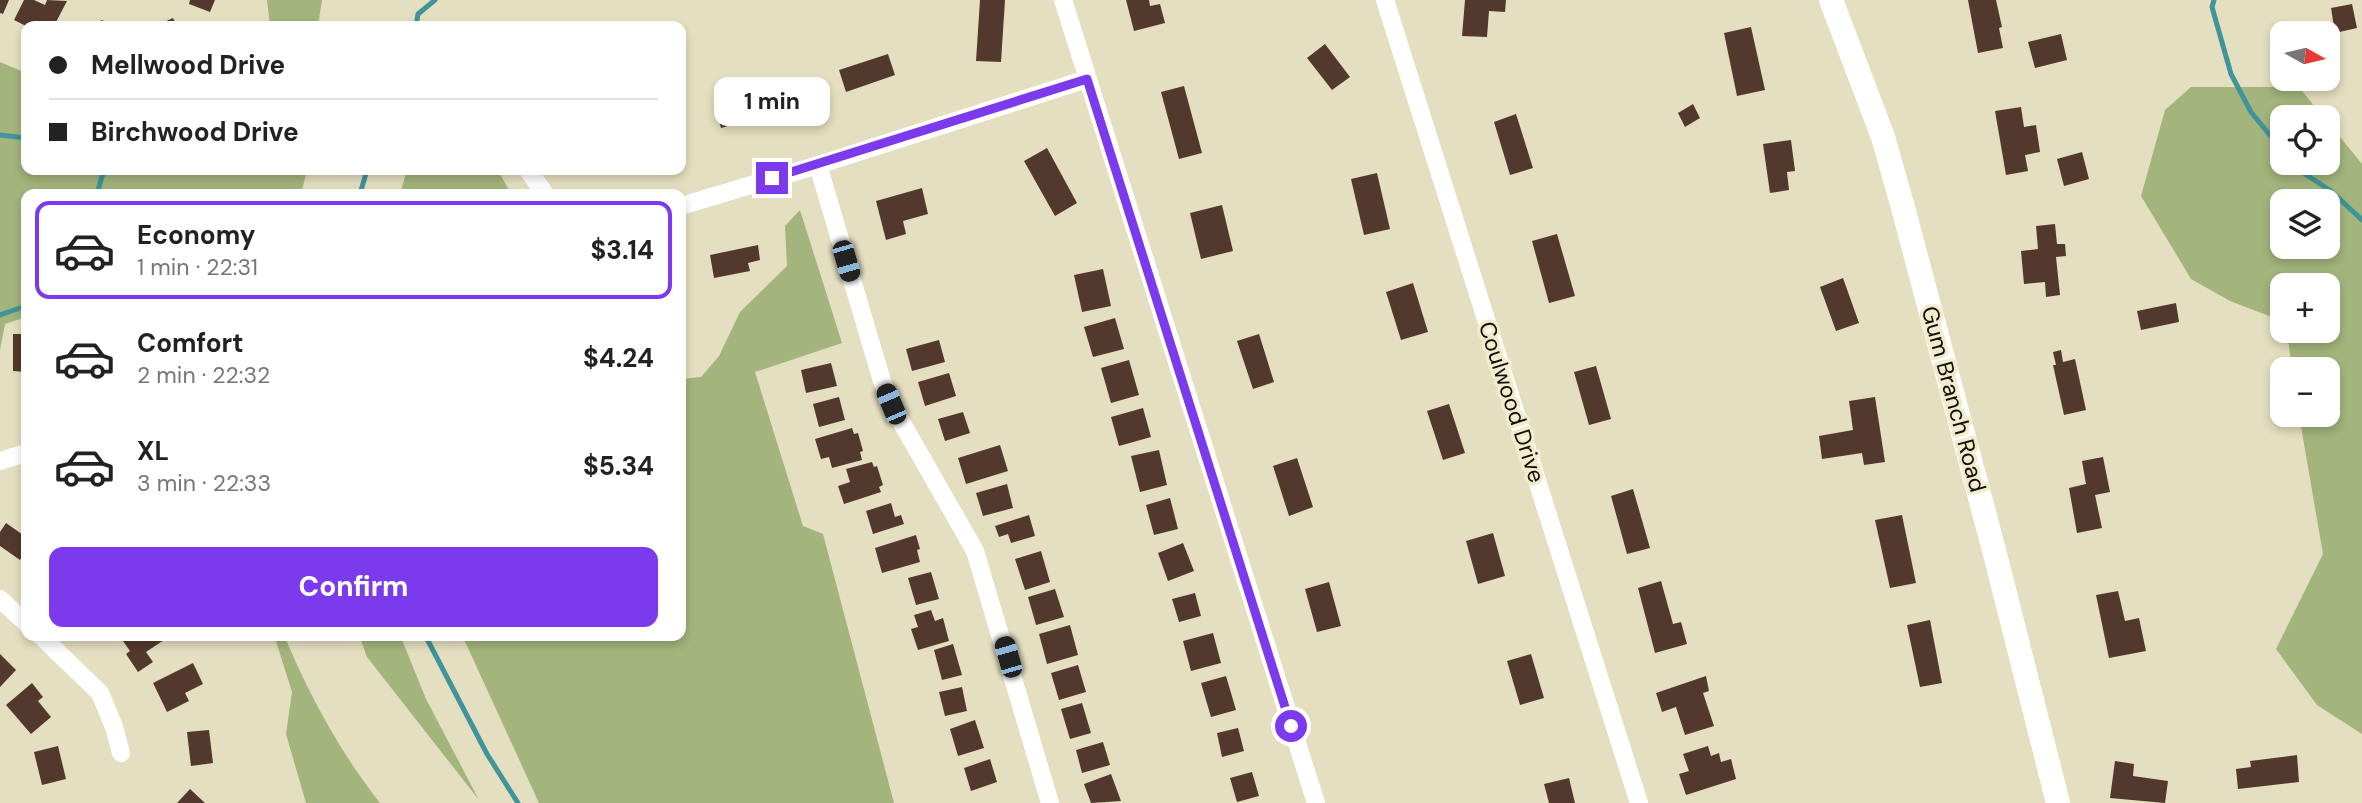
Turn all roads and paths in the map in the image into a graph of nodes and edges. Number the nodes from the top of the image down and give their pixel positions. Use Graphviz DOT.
graph roads {
  1 [pos="1063,0"];
  2 [pos="1385,0"];
  3 [pos="1831,0"];
  4 [pos="1087,79"];
  5 [pos="818,165"];
  6 [pos="686,205"];
  7 [pos="21,455"];
  8 [pos="0,461"];
  9 [pos="0,599"];
  10 [pos="21,618"];
  11 [pos="46,641"];
  12 [pos="121,753"];
  13 [pos="1050,803"];
  14 [pos="1316,803"];
  15 [pos="1639,803"];
  16 [pos="2058,803"];
  1 -- 4 [label="street"];
  2 -- 15 [label="street, Coulwood Drive"];
  3 -- 16 [label="street, Gum Branch Road"];
  4 -- 5 [label="street"];
  4 -- 14 [label="street"];
  5 -- 6 [label="street"];
  5 -- 13 [label="street"];
  7 -- 8 [label="street"];
  9 -- 10 [label="street"];
  11 -- 12 [label="street"];
}
